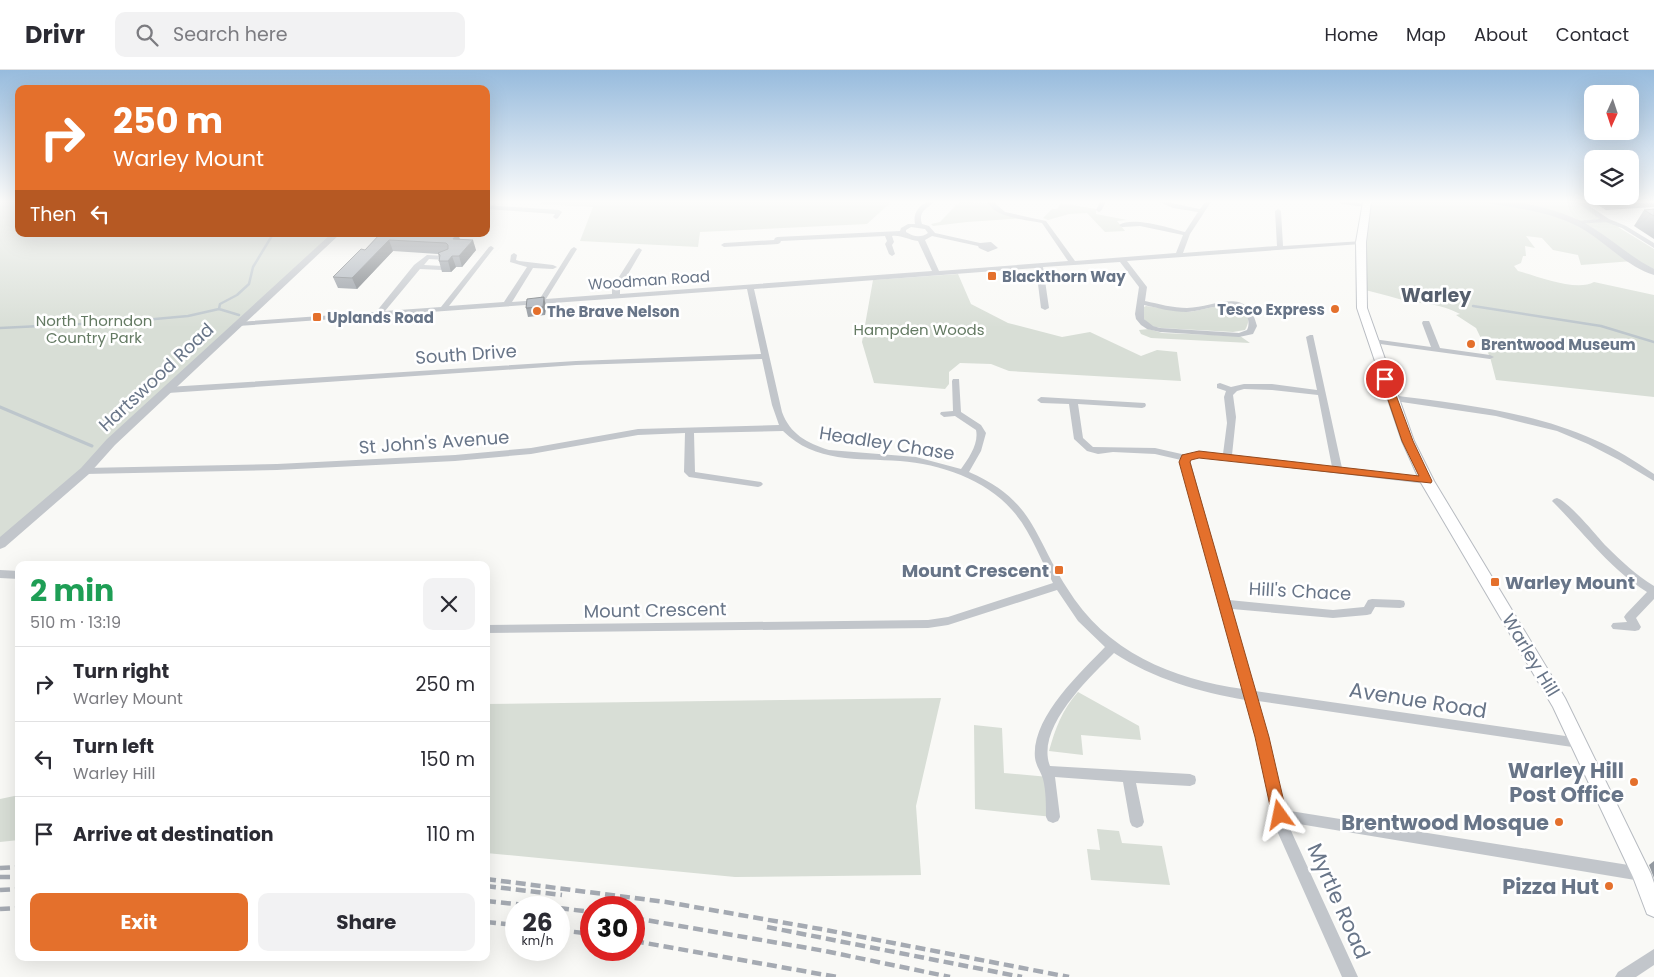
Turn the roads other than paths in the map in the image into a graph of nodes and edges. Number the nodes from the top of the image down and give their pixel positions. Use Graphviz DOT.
graph roads {
  1 [pos="325,244"];
  2 [pos="731,244"];
  3 [pos="888,244"];
  4 [pos="923,244"];
  5 [pos="978,244"];
  6 [pos="1060,244"];
  7 [pos="1183,244"];
  8 [pos="1323,244"];
  9 [pos="1361,244"];
  10 [pos="1608,244"];
  11 [pos="724,245"];
  12 [pos="981,245"];
  13 [pos="1280,247"];
  14 [pos="491,248"];
  15 [pos="574,249"];
  16 [pos="639,250"];
  17 [pos="892,254"];
  18 [pos="514,255"];
  19 [pos="1178,255"];
  20 [pos="448,258"];
  21 [pos="1122,258"];
  22 [pos="1072,262"];
  23 [pos="1039,265"];
  24 [pos="531,266"];
  25 [pos="418,267"];
  26 [pos="553,267"];
  27 [pos="439,268"];
  28 [pos="1654,272"];
  29 [pos="936,273"];
  30 [pos="750,286"];
  31 [pos="616,296"];
  32 [pos="541,302"];
  33 [pos="1140,302"];
  34 [pos="506,305"];
  35 [pos="1045,308"];
  36 [pos="443,309"];
  37 [pos="378,314"];
  38 [pos="1426,323"];
  39 [pos="238,324"];
  40 [pos="1310,337"];
  41 [pos="1374,341"];
  42 [pos="1436,348"];
  43 [pos="766,356"];
  44 [pos="1490,357"];
  45 [pos="956,381"];
  46 [pos="1220,386"];
  47 [pos="168,390"];
  48 [pos="1231,390"];
  49 [pos="1322,393"];
  50 [pos="1391,398"];
  51 [pos="1041,400"];
  52 [pos="1073,402"];
  53 [pos="1142,405"];
  54 [pos="957,413"];
  55 [pos="944,414"];
  56 [pos="785,428"];
  57 [pos="690,431"];
  58 [pos="1186,458"];
  59 [pos="1227,458"];
  60 [pos="85,470"];
  61 [pos="1338,471"];
  62 [pos="964,472"];
  63 [pos="1654,478"];
  64 [pos="752,481"];
  65 [pos="1427,481"];
  66 [pos="1557,501"];
  67 [pos="0,544"];
  68 [pos="0,574"];
  69 [pos="15,575"];
  70 [pos="1059,586"];
  71 [pos="1654,592"];
  72 [pos="1223,604"];
  73 [pos="1400,604"];
  74 [pos="1618,626"];
  75 [pos="490,629"];
  76 [pos="1113,647"];
  77 [pos="1251,696"];
  78 [pos="1579,744"];
  79 [pos="1045,771"];
  80 [pos="1128,777"];
  81 [pos="1190,780"];
  82 [pos="1280,815"];
  83 [pos="1053,817"];
  84 [pos="1137,822"];
  85 [pos="1641,874"];
  86 [pos="1654,907"];
  87 [pos="1654,956"];
  88 [pos="1628,976"];
  89 [pos="1350,977"];
  1 -- 39 [label="street, Hartswood Road"];
  2 -- 11 [label="street"];
  3 -- 17 [label="street"];
  4 -- 29 [label="street"];
  5 -- 12 [label="street"];
  6 -- 22 [label="street"];
  7 -- 19 [label="street"];
  8 -- 13 [label="street, Woodman Road"];
  9 -- 41 [label="main road, Warley Hill"];
  10 -- 28 [label="street"];
  13 -- 19 [label="street, Woodman Road"];
  14 -- 36 [label="street"];
  15 -- 32 [label="street"];
  16 -- 31 [label="street"];
  18 -- 24 [label="street"];
  19 -- 21 [label="street, Woodman Road"];
  20 -- 25 [label="street"];
  21 -- 22 [label="street, Woodman Road"];
  21 -- 33 [label="street"];
  22 -- 23 [label="street, Woodman Road"];
  23 -- 29 [label="street, Woodman Road"];
  23 -- 35 [label="street"];
  24 -- 26 [label="street"];
  24 -- 34 [label="street"];
  25 -- 27 [label="street"];
  25 -- 37 [label="street"];
  29 -- 30 [label="street, Woodman Road"];
  30 -- 31 [label="street, Woodman Road"];
  30 -- 43 [label="street, Headley Chase"];
  31 -- 32 [label="street, Woodman Road"];
  32 -- 34 [label="street, Woodman Road"];
  33 -- 33 [label="street"];
  34 -- 36 [label="street, Woodman Road"];
  36 -- 37 [label="street, Woodman Road"];
  37 -- 39 [label="street, Woodman Road"];
  38 -- 42 [label="street"];
  39 -- 47 [label="street, Hartswood Road"];
  40 -- 49 [label="street"];
  41 -- 42 [label="street"];
  41 -- 50 [label="main road, Warley Hill"];
  42 -- 44 [label="street"];
  43 -- 47 [label="street, South Drive"];
  43 -- 56 [label="street, Headley Chase"];
  45 -- 54 [label="street"];
  46 -- 48 [label="street"];
  47 -- 60 [label="street, Hartswood Road"];
  48 -- 49 [label="street"];
  48 -- 59 [label="street"];
  49 -- 61 [label="street"];
  50 -- 63 [label="street"];
  50 -- 65 [label="main road, Warley Hill"];
  51 -- 52 [label="street"];
  52 -- 53 [label="street"];
  52 -- 58 [label="street"];
  54 -- 55 [label="street"];
  54 -- 62 [label="street"];
  56 -- 57 [label="street, St John's Avenue"];
  56 -- 62 [label="street, Headley Chase"];
  57 -- 60 [label="street, St John's Avenue"];
  57 -- 64 [label="street"];
  58 -- 59 [label="street"];
  58 -- 72 [label="street"];
  59 -- 61 [label="street"];
  60 -- 67 [label="street, Hartswood Road"];
  61 -- 65 [label="street"];
  62 -- 70 [label="street, Headley Chase"];
  65 -- 78 [label="main road, Warley Hill"];
  66 -- 71 [label="street"];
  68 -- 69 [label="street"];
  70 -- 75 [label="street, Mount Crescent"];
  70 -- 76 [label="street, Headley Chase"];
  71 -- 74 [label="street"];
  72 -- 73 [label="street, Hill's Chace"];
  72 -- 77 [label="street"];
  76 -- 77 [label="street, Headley Chase"];
  76 -- 79 [label="street"];
  77 -- 78 [label="street, Avenue Road"];
  77 -- 82 [label="street"];
  78 -- 85 [label="main road, Warley Hill"];
  79 -- 80 [label="street"];
  79 -- 83 [label="street"];
  80 -- 81 [label="street"];
  80 -- 84 [label="street"];
  82 -- 85 [label="street"];
  82 -- 89 [label="street, Myrtle Road"];
  85 -- 86 [label="main road, Warley Hill"];
  87 -- 88 [label="street"];
}
